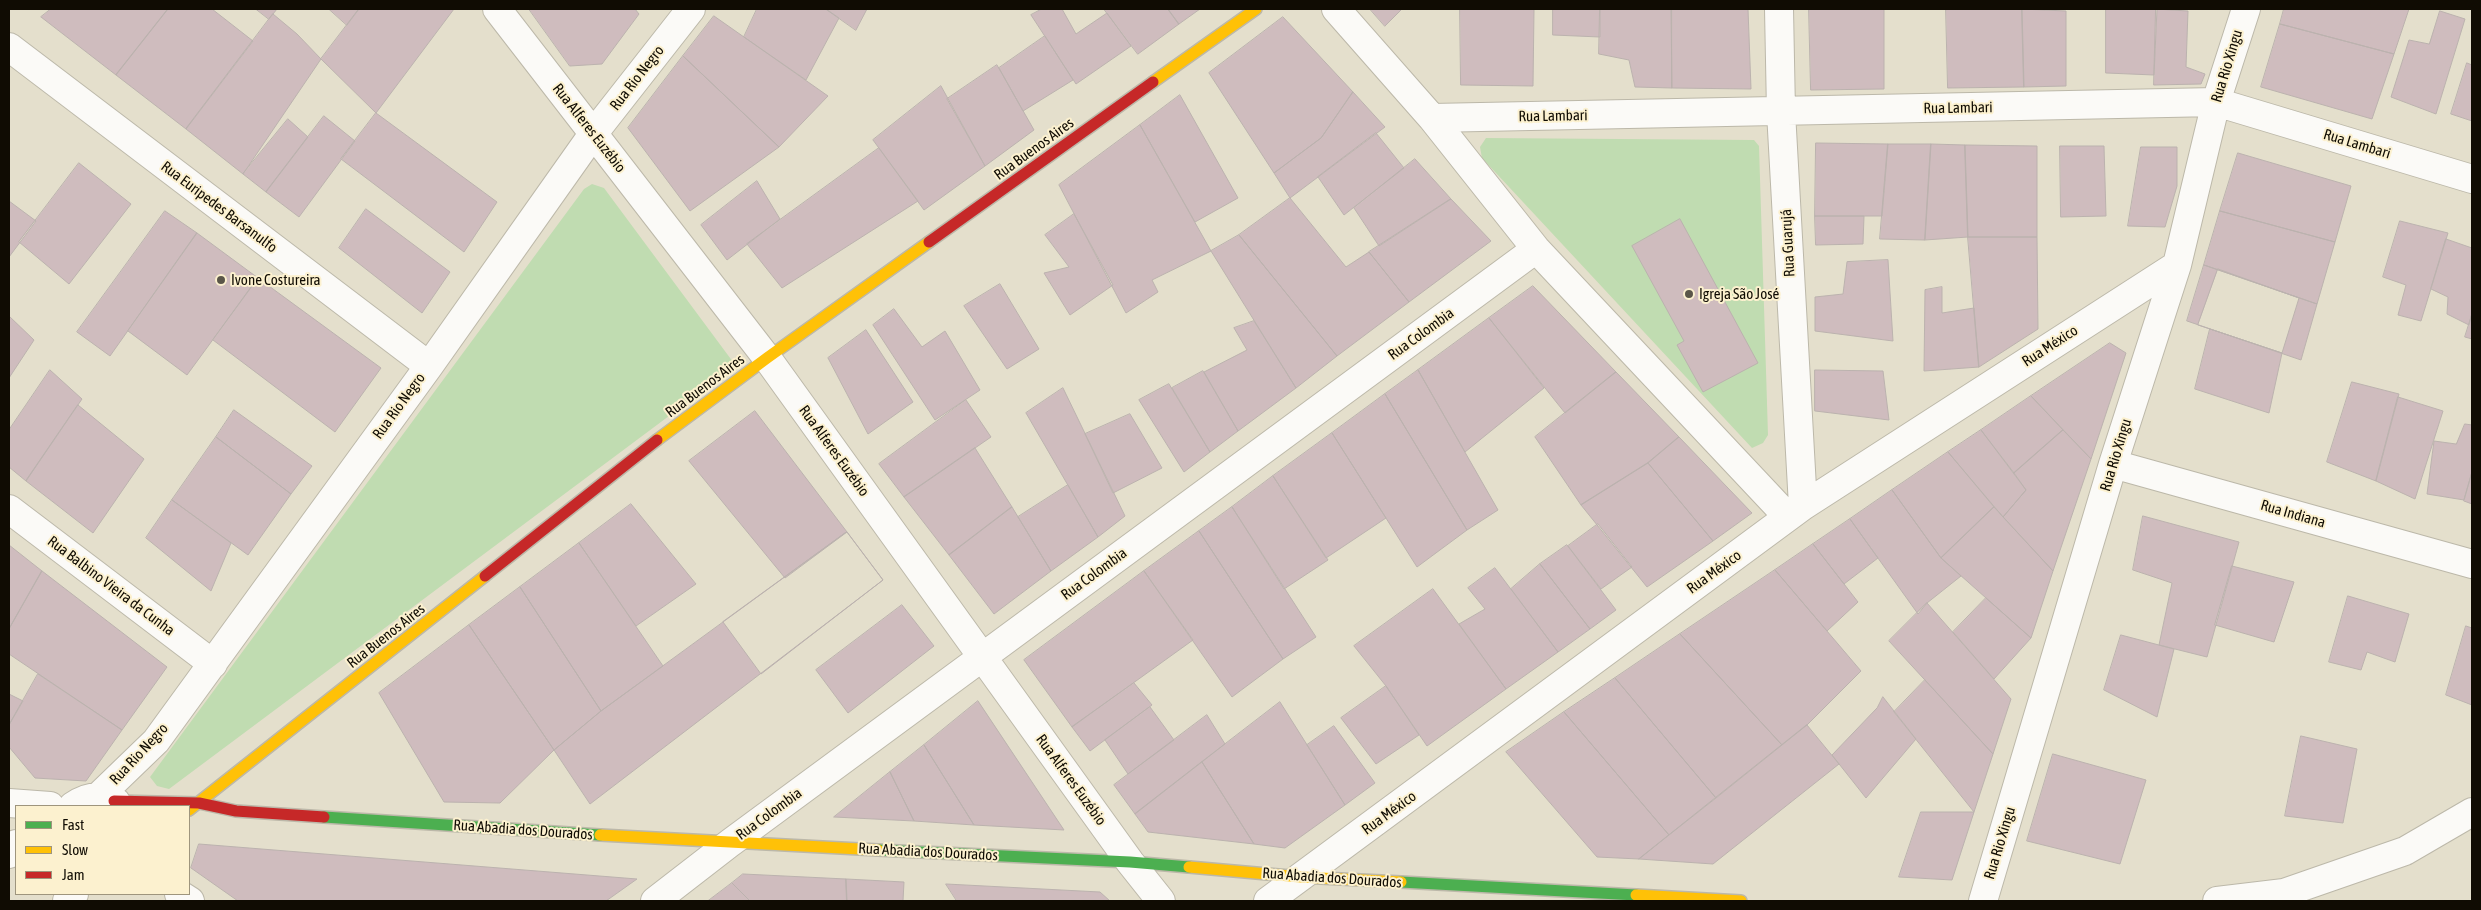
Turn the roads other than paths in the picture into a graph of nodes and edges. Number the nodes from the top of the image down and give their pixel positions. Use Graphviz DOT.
graph roads {
  1 [pos="497,9"];
  2 [pos="691,9"];
  3 [pos="1256,9"];
  4 [pos="1336,9"];
  5 [pos="1779,9"];
  6 [pos="2246,9"];
  7 [pos="9,47"];
  8 [pos="2216,102"];
  9 [pos="1781,112"];
  10 [pos="1432,118"];
  11 [pos="593,134"];
  12 [pos="2472,179"];
  13 [pos="1536,249"];
  14 [pos="2176,264"];
  15 [pos="767,358"];
  16 [pos="428,366"];
  17 [pos="2113,464"];
  18 [pos="9,509"];
  19 [pos="1796,512"];
  20 [pos="2472,564"];
  21 [pos="982,657"];
  22 [pos="213,664"];
  23 [pos="111,801"];
  24 [pos="9,802"];
  25 [pos="199,803"];
  26 [pos="40,805"];
  27 [pos="74,805"];
  28 [pos="190,809"];
  29 [pos="2472,812"];
  30 [pos="730,843"];
  31 [pos="1130,862"];
  32 [pos="1301,877"];
  33 [pos="655,901"];
  34 [pos="1161,901"];
  35 [pos="1268,901"];
  36 [pos="1742,901"];
  37 [pos="1983,901"];
  38 [pos="2217,901"];
  1 -- 11 [label="street, Rua Alferes Euzébio"];
  2 -- 11 [label="street, Rua Rio Negro"];
  3 -- 15 [label="street, Rua Buenos Aires"];
  4 -- 10 [label="street"];
  5 -- 9 [label="street, Rua Guarujá"];
  6 -- 8 [label="street, Rua Rio Xingu"];
  7 -- 16 [label="street, Rua Euripedes Barsanulfo"];
  8 -- 9 [label="street, Rua Lambari"];
  8 -- 12 [label="street, Rua Lambari"];
  8 -- 14 [label="street, Rua Rio Xingu"];
  9 -- 10 [label="street, Rua Lambari"];
  9 -- 19 [label="street, Rua Guarujá"];
  10 -- 13 [label="street"];
  11 -- 15 [label="street, Rua Alferes Euzébio"];
  11 -- 16 [label="street, Rua Rio Negro"];
  13 -- 19 [label="street"];
  13 -- 21 [label="street, Rua Colombia"];
  14 -- 17 [label="street, Rua Rio Xingu"];
  14 -- 19 [label="street, Rua México"];
  15 -- 21 [label="street, Rua Alferes Euzébio"];
  15 -- 25 [label="street, Rua Buenos Aires"];
  16 -- 22 [label="street, Rua Rio Negro"];
  17 -- 20 [label="street, Rua Indiana"];
  17 -- 37 [label="street, Rua Rio Xingu"];
  18 -- 22 [label="street, Rua Balbino Vieira da Cunha"];
  19 -- 32 [label="street, Rua México"];
  21 -- 30 [label="street, Rua Colombia"];
  21 -- 31 [label="street, Rua Alferes Euzébio"];
  22 -- 23 [label="street, Rua Rio Negro"];
  23 -- 25 [label="street, Rua Abadia dos Dourados"];
  23 -- 27 [label="street"];
  24 -- 26 [label="street"];
  25 -- 28 [label="street, Rua Buenos Aires"];
  25 -- 30 [label="street, Rua Abadia dos Dourados"];
  29 -- 38 [label="street"];
  30 -- 31 [label="street, Rua Abadia dos Dourados"];
  30 -- 33 [label="street, Rua Colombia"];
  31 -- 32 [label="street, Rua Abadia dos Dourados"];
  31 -- 34 [label="street, Rua Alferes Euzébio"];
  32 -- 35 [label="street, Rua México"];
  32 -- 36 [label="street, Rua Abadia dos Dourados"];
}
